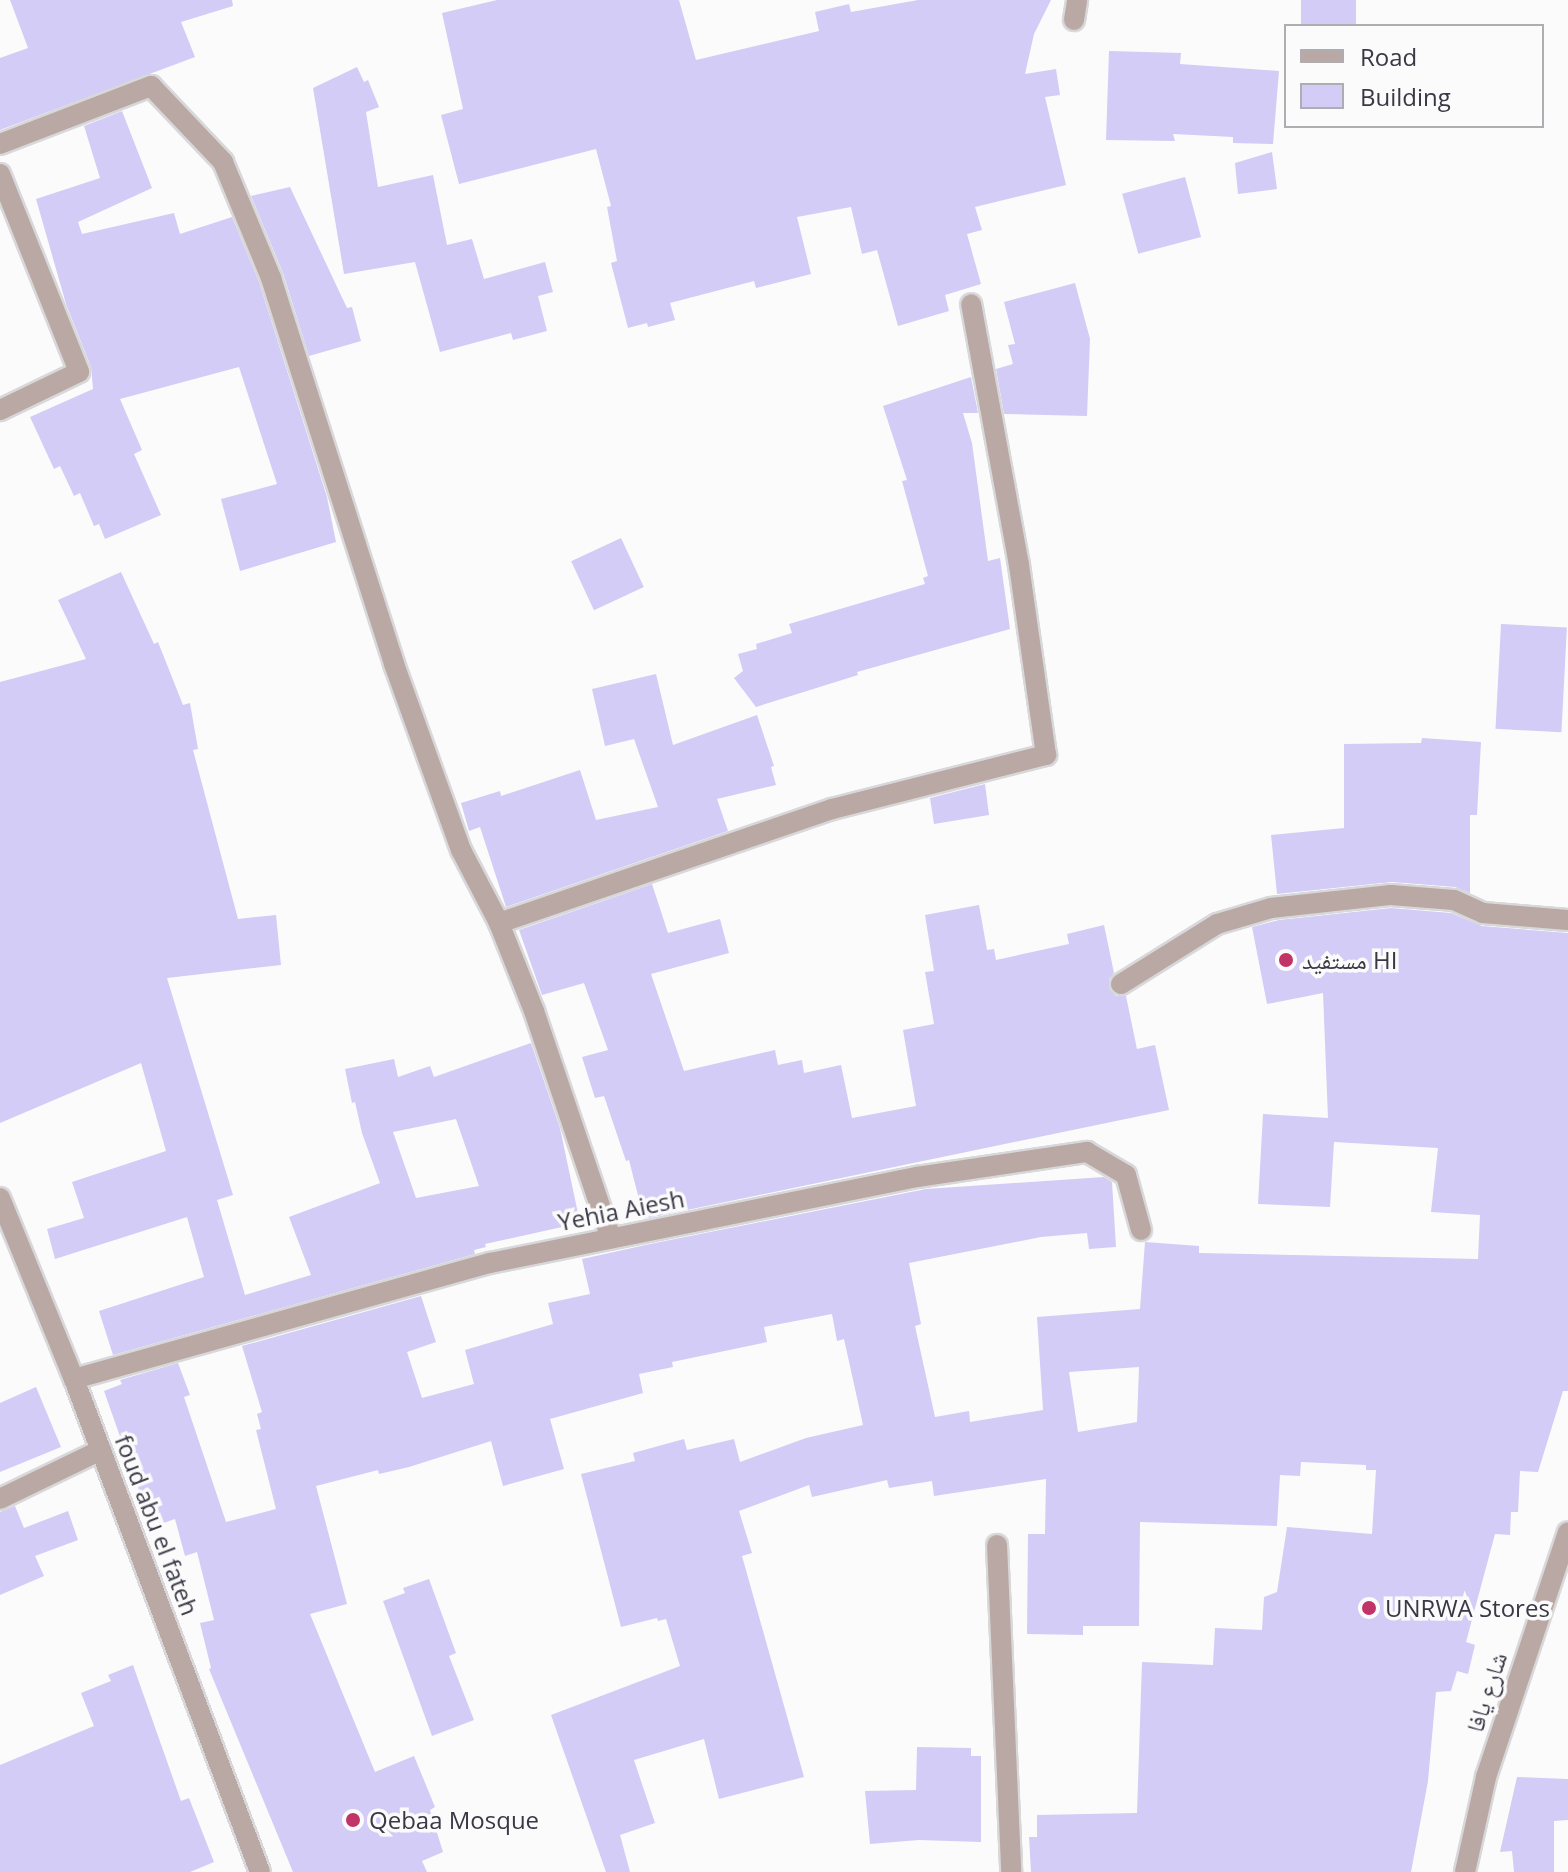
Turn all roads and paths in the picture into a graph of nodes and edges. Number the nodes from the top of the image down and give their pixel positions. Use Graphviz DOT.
graph roads {
  1 [pos="0,144"];
  2 [pos="0,174"];
  3 [pos="971,304"];
  4 [pos="0,410"];
  5 [pos="1568,920"];
  6 [pos="499,923"];
  7 [pos="1121,984"];
  8 [pos="0,1198"];
  9 [pos="1141,1230"];
  10 [pos="611,1238"];
  11 [pos="74,1379"];
  12 [pos="101,1450"];
  13 [pos="0,1499"];
  14 [pos="1568,1532"];
  15 [pos="997,1545"];
  16 [pos="260,1872"];
  17 [pos="1011,1872"];
  18 [pos="1465,1872"];
  1 -- 6 [label="street"];
  2 -- 4 [label="street"];
  3 -- 6 [label="street"];
  5 -- 7 [label="street"];
  6 -- 10 [label="street"];
  8 -- 11 [label="street, foud abu el fateh"];
  9 -- 10 [label="street, Yehia Aiesh"];
  10 -- 11 [label="street, Yehia Aiesh"];
  11 -- 12 [label="street, foud abu el fateh"];
  12 -- 13 [label="street"];
  12 -- 16 [label="street, foud abu el fateh"];
  14 -- 18 [label="street, شارع يافا"];
  15 -- 17 [label="street"];
}
